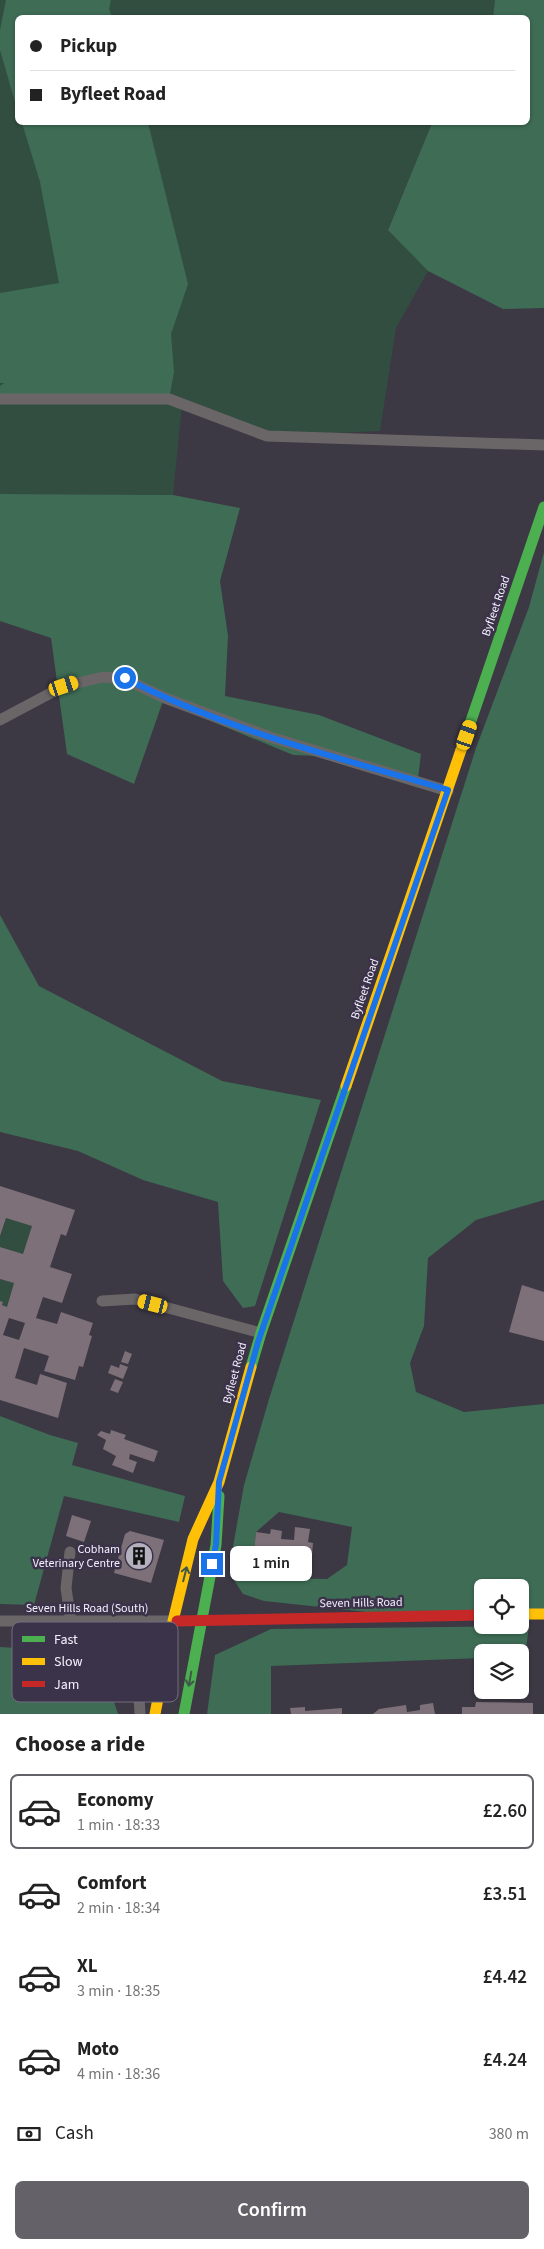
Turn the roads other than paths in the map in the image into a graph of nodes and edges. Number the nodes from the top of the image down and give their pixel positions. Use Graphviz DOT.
graph roads {
  1 [pos="0,400"];
  2 [pos="544,445"];
  3 [pos="544,507"];
  4 [pos="0,720"];
  5 [pos="448,790"];
  6 [pos="102,1301"];
  7 [pos="261,1333"];
  8 [pos="219,1482"];
  9 [pos="70,1552"];
  10 [pos="529,1614"];
  11 [pos="544,1614"];
  12 [pos="474,1615"];
  13 [pos="201,1620"];
  14 [pos="240,1620"];
  15 [pos="173,1621"];
  16 [pos="0,1622"];
  17 [pos="71,1622"];
  18 [pos="197,1643"];
  19 [pos="184,1714"];
  1 -- 2 [label="lane"];
  3 -- 5 [label="main road, Byfleet Road"];
  4 -- 5 [label="lane"];
  5 -- 7 [label="main road, Byfleet Road"];
  6 -- 7 [label="lane"];
  7 -- 8 [label="main road, Byfleet Road"];
  8 -- 13 [label="main road, Byfleet Road"];
  15 -- 8 [label="main road, Byfleet Road, one-way"];
  9 -- 17 [label="lane"];
  10 -- 11 [label="main road"];
  12 -- 14 [label="main road, Seven Hills Road"];
  13 -- 14 [label="main road, Seven Hills Road"];
  13 -- 15 [label="main road, Seven Hills Road"];
  13 -- 18 [label="main road, Byfleet Road"];
  14 -- 18 [label="main road, Seven Hills Road"];
  15 -- 17 [label="lane, Seven Hills Road (South)"];
  16 -- 17 [label="lane, Seven Hills Road (South)"];
  18 -- 19 [label="main road, Byfleet Road, one-way"];
}
